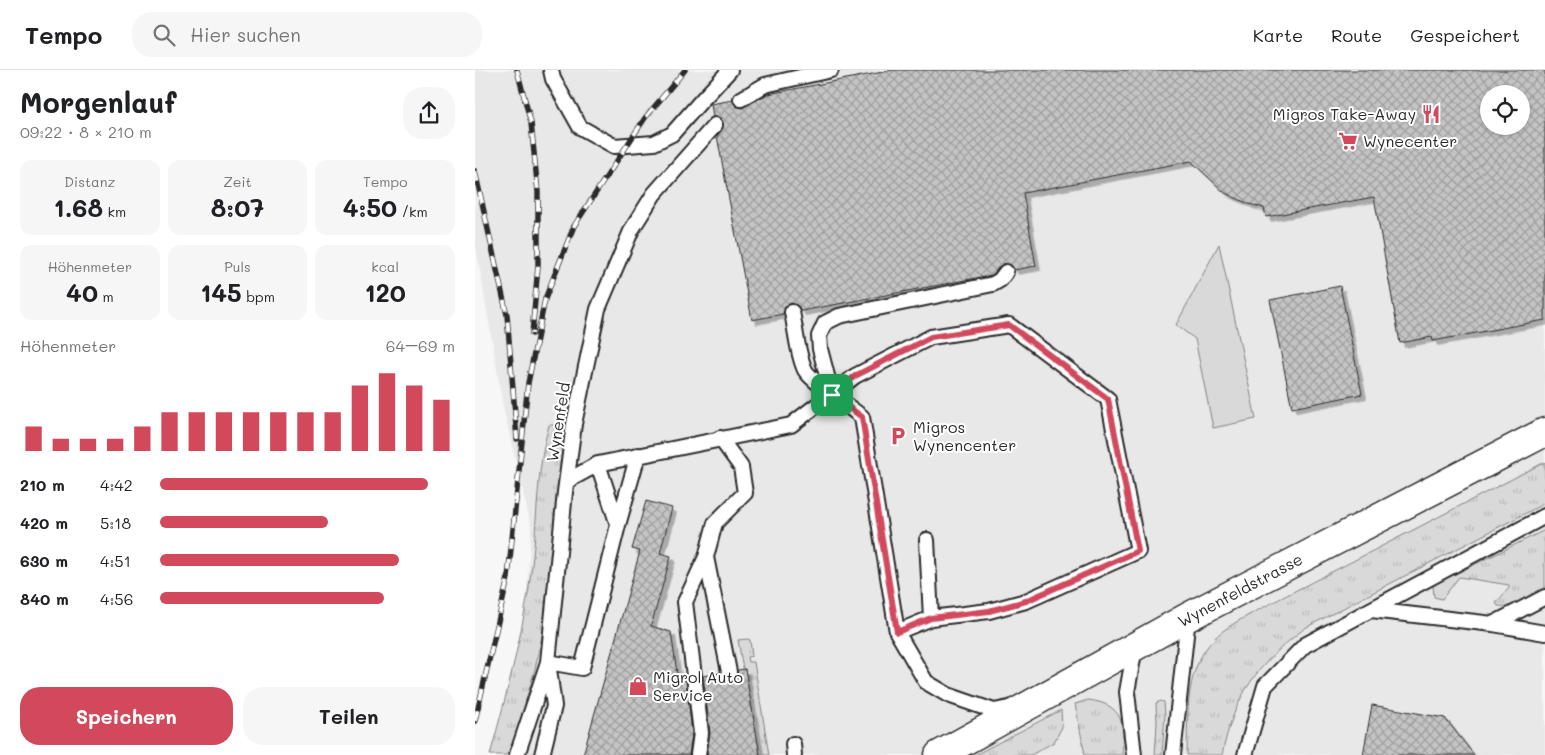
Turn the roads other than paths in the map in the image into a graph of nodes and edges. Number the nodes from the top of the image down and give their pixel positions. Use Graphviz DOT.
graph roads {
  1 [pos="551,70"];
  2 [pos="730,70"];
  3 [pos="831,70"];
  4 [pos="741,99"];
  5 [pos="715,125"];
  6 [pos="1006,272"];
  7 [pos="792,312"];
  8 [pos="832,395"];
  9 [pos="1545,432"];
  10 [pos="720,438"];
  11 [pos="638,456"];
  12 [pos="598,464"];
  13 [pos="567,481"];
  14 [pos="1545,516"];
  15 [pos="618,525"];
  16 [pos="927,540"];
  17 [pos="706,557"];
  18 [pos="1545,597"];
  19 [pos="1371,610"];
  20 [pos="1188,617"];
  21 [pos="931,618"];
  22 [pos="1493,624"];
  23 [pos="897,632"];
  24 [pos="1545,634"];
  25 [pos="1135,647"];
  26 [pos="548,662"];
  27 [pos="729,672"];
  28 [pos="1034,704"];
  29 [pos="517,755"];
  30 [pos="542,755"];
  31 [pos="697,755"];
  32 [pos="939,755"];
  33 [pos="1134,755"];
  34 [pos="1173,755"];
  35 [pos="1245,755"];
  1 -- 2 [label="lane"];
  3 -- 4 [label="lane"];
  5 -- 13 [label="lane, Wynenfeld"];
  6 -- 8 [label="lane"];
  7 -- 8 [label="lane"];
  8 -- 10 [label="lane"];
  8 -- 21 [label="lane"];
  8 -- 23 [label="lane"];
  9 -- 20 [label="street, Wynenfeldstrasse"];
  10 -- 11 [label="lane"];
  10 -- 17 [label="lane"];
  11 -- 12 [label="lane"];
  11 -- 15 [label="lane"];
  12 -- 13 [label="lane"];
  12 -- 15 [label="lane"];
  13 -- 26 [label="lane, Wynenfeld"];
  14 -- 19 [label="lane"];
  15 -- 26 [label="lane"];
  16 -- 21 [label="lane"];
  17 -- 27 [label="lane"];
  17 -- 31 [label="lane"];
  18 -- 22 [label="lane"];
  19 -- 22 [label="lane"];
  19 -- 35 [label="lane"];
  20 -- 25 [label="street, Wynenfeldstrasse"];
  20 -- 34 [label="lane"];
  21 -- 23 [label="lane"];
  22 -- 24 [label="lane"];
  23 -- 28 [label="lane"];
  25 -- 28 [label="street, Wynenfeldstrasse"];
  25 -- 33 [label="lane"];
  26 -- 29 [label="lane, Wynenfeld"];
  26 -- 30 [label="lane"];
  28 -- 32 [label="street, Wynenfeldstrasse"];
}
